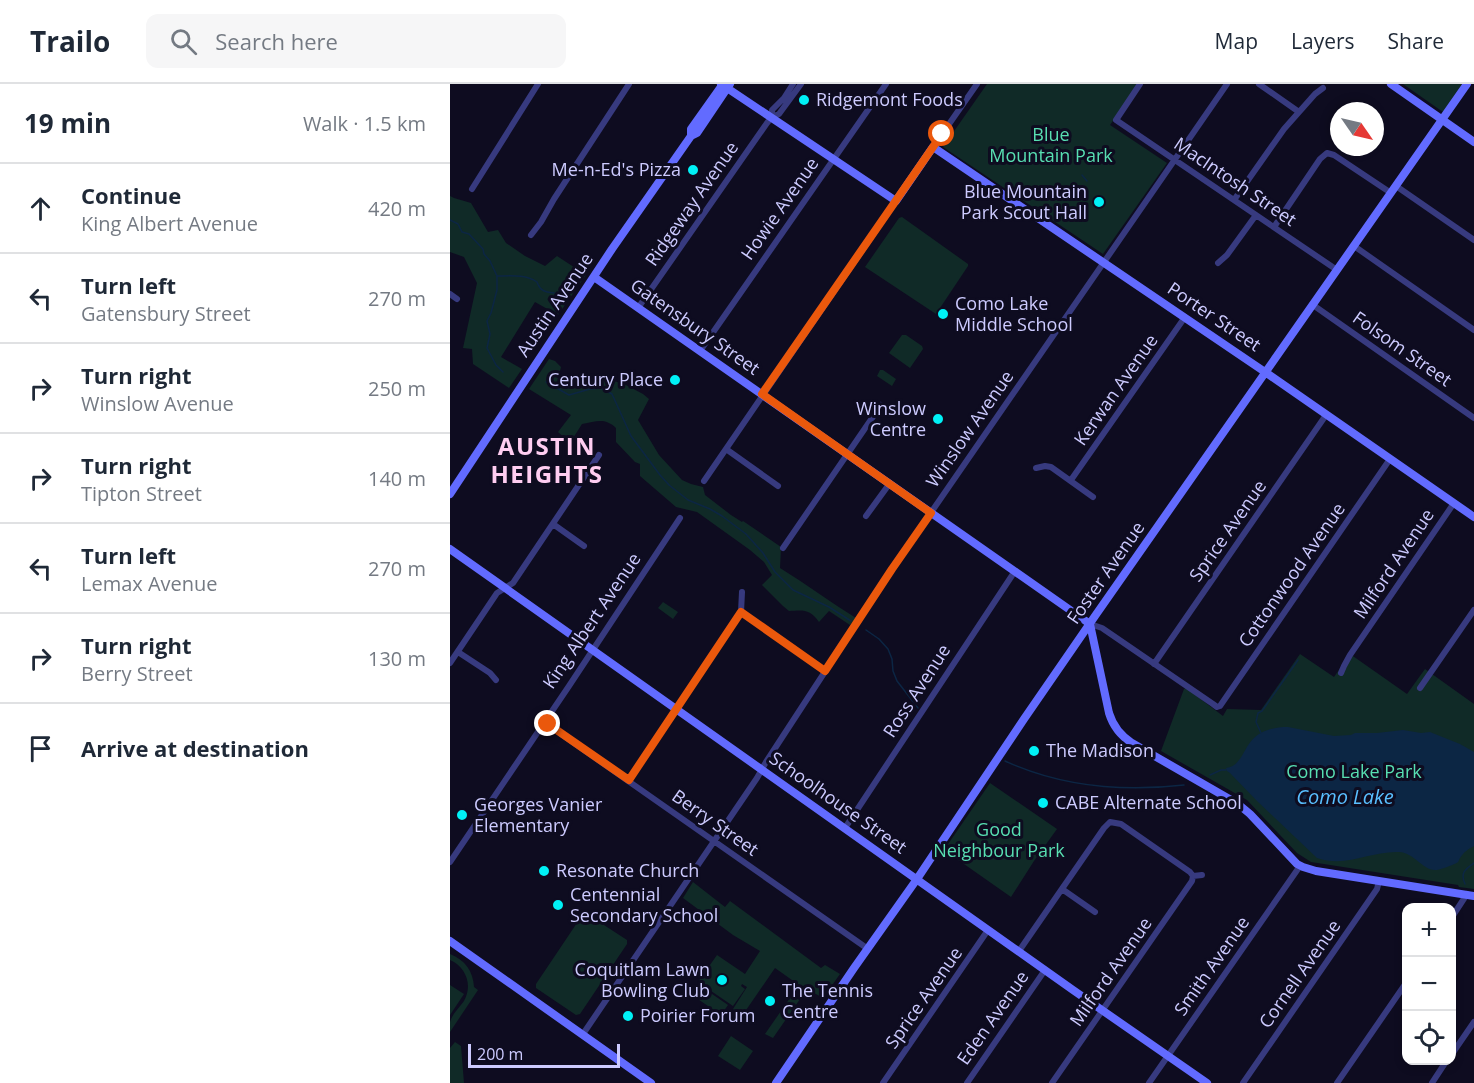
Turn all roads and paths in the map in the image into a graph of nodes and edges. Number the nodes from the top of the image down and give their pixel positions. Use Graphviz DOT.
graph roads {
  1 [pos="538,84"];
  2 [pos="629,84"];
  3 [pos="793,84"];
  4 [pos="801,84"];
  5 [pos="885,84"];
  6 [pos="977,84"];
  7 [pos="1140,84"];
  8 [pos="1227,84"];
  9 [pos="1259,84"];
  10 [pos="1391,84"];
  11 [pos="1467,84"];
  12 [pos="725,85"];
  13 [pos="1323,88"];
  14 [pos="1299,112"];
  15 [pos="772,117"];
  16 [pos="1442,119"];
  17 [pos="1474,142"];
  18 [pos="933,147"];
  19 [pos="833,159"];
  20 [pos="1174,160"];
  21 [pos="472,189"];
  22 [pos="1394,189"];
  23 [pos="1234,200"];
  24 [pos="896,201"];
  25 [pos="1256,215"];
  26 [pos="1274,227"];
  27 [pos="531,235"];
  28 [pos="1474,240"];
  29 [pos="1354,246"];
  30 [pos="1104,263"];
  31 [pos="1218,263"];
  32 [pos="1337,270"];
  33 [pos="594,277"];
  34 [pos="450,294"];
  35 [pos="457,299"];
  36 [pos="1312,305"];
  37 [pos="639,308"];
  38 [pos="1185,317"];
  39 [pos="1474,330"];
  40 [pos="700,351"];
  41 [pos="1265,372"];
  42 [pos="762,394"];
  43 [pos="881,405"];
  44 [pos="1326,415"];
  45 [pos="1474,418"];
  46 [pos="726,449"];
  47 [pos="848,454"];
  48 [pos="599,455"];
  49 [pos="1390,459"];
  50 [pos="1036,468"];
  51 [pos="1071,480"];
  52 [pos="704,481"];
  53 [pos="890,483"];
  54 [pos="778,486"];
  55 [pos="450,494"];
  56 [pos="1093,497"];
  57 [pos="1454,503"];
  58 [pos="931,513"];
  59 [pos="866,516"];
  60 [pos="1474,517"];
  61 [pos="680,518"];
  62 [pos="553,524"];
  63 [pos="584,546"];
  64 [pos="783,548"];
  65 [pos="450,549"];
  66 [pos="1015,571"];
  67 [pos="506,588"];
  68 [pos="742,592"];
  69 [pos="1474,610"];
  70 [pos="741,612"];
  71 [pos="1090,624"];
  72 [pos="592,650"];
  73 [pos="458,652"];
  74 [pos="450,663"];
  75 [pos="1155,664"];
  76 [pos="825,671"];
  77 [pos="1341,673"];
  78 [pos="496,680"];
  79 [pos="1420,688"];
  80 [pos="677,709"];
  81 [pos="544,722"];
  82 [pos="762,769"];
  83 [pos="629,780"];
  84 [pos="845,828"];
  85 [pos="714,841"];
  86 [pos="450,862"];
  87 [pos="1300,866"];
  88 [pos="1202,875"];
  89 [pos="1192,876"];
  90 [pos="917,879"];
  91 [pos="1379,881"];
  92 [pos="1062,889"];
  93 [pos="1471,895"];
  94 [pos="1095,912"];
  95 [pos="1456,912"];
  96 [pos="988,930"];
  97 [pos="450,941"];
  98 [pos="868,949"];
  99 [pos="1019,951"];
  100 [pos="1045,970"];
  101 [pos="1402,990"];
  102 [pos="1102,1011"];
  103 [pos="1474,1022"];
  104 [pos="583,1034"];
  105 [pos="1456,1048"];
  106 [pos="1168,1056"];
  107 [pos="1444,1065"];
  108 [pos="651,1083"];
  109 [pos="776,1083"];
  110 [pos="883,1083"];
  111 [pos="967,1083"];
  112 [pos="1052,1083"];
  113 [pos="1149,1083"];
  114 [pos="1207,1083"];
  115 [pos="1243,1083"];
  116 [pos="1337,1083"];
  117 [pos="1432,1083"];
  1 -- 21 [label="street"];
  2 -- 27 [label="street"];
  3 -- 15 [label="street, Ridgeway Avenue"];
  4 -- 15 [label="street, Ridgeway Avenue"];
  5 -- 19 [label="street, Howie Avenue"];
  6 -- 18 [label="street"];
  7 -- 20 [label="street, MacIntosh Street"];
  8 -- 20 [label="street, Winslow Avenue"];
  9 -- 14 [label="street"];
  10 -- 16 [label="street"];
  11 -- 16 [label="street, Foster Avenue"];
  12 -- 15 [label="street"];
  12 -- 33 [label="street, Austin Avenue"];
  13 -- 14 [label="street"];
  14 -- 23 [label="street"];
  15 -- 19 [label="street"];
  15 -- 37 [label="street, Ridgeway Avenue"];
  16 -- 17 [label="street"];
  16 -- 22 [label="street, Foster Avenue"];
  18 -- 24 [label="street"];
  18 -- 30 [label="street, Porter Street"];
  19 -- 24 [label="street"];
  19 -- 40 [label="street, Howie Avenue"];
  20 -- 23 [label="street, MacIntosh Street"];
  20 -- 30 [label="street, Winslow Avenue"];
  22 -- 26 [label="street"];
  22 -- 28 [label="street"];
  22 -- 29 [label="street, Foster Avenue"];
  23 -- 25 [label="street, MacIntosh Street"];
  24 -- 42 [label="street"];
  25 -- 26 [label="street, MacIntosh Street"];
  25 -- 31 [label="street"];
  26 -- 32 [label="street, MacIntosh Street"];
  29 -- 32 [label="street, Foster Avenue"];
  29 -- 39 [label="street"];
  30 -- 38 [label="street, Porter Street"];
  30 -- 58 [label="street, Winslow Avenue"];
  32 -- 36 [label="street, Foster Avenue"];
  33 -- 37 [label="street, Gatensbury Street"];
  33 -- 55 [label="street, Austin Avenue"];
  34 -- 35 [label="street"];
  36 -- 41 [label="street, Foster Avenue"];
  36 -- 45 [label="street, Folsom Street"];
  37 -- 40 [label="street, Gatensbury Street"];
  38 -- 41 [label="street, Porter Street"];
  38 -- 51 [label="street, Kerwan Avenue"];
  40 -- 42 [label="street, Gatensbury Street"];
  41 -- 44 [label="street, Porter Street"];
  41 -- 71 [label="street, Foster Avenue"];
  42 -- 46 [label="street"];
  42 -- 47 [label="street, Gatensbury Street"];
  43 -- 47 [label="street"];
  44 -- 49 [label="street, Porter Street"];
  44 -- 75 [label="street, Sprice Avenue"];
  46 -- 52 [label="street"];
  46 -- 54 [label="street"];
  47 -- 53 [label="street, Gatensbury Street"];
  47 -- 64 [label="street"];
  48 -- 62 [label="street"];
  49 -- 57 [label="street, Porter Street"];
  49 -- 75 [label="street, Cottonwood Avenue"];
  50 -- 51 [label="street"];
  51 -- 56 [label="street"];
  53 -- 58 [label="street, Gatensbury Street"];
  53 -- 59 [label="street"];
  57 -- 60 [label="street, Porter Street"];
  57 -- 77 [label="street, Milford Avenue"];
  58 -- 66 [label="street, Gatensbury Street"];
  58 -- 76 [label="street, Winslow Avenue"];
  61 -- 72 [label="street, King Albert Avenue"];
  62 -- 63 [label="street"];
  62 -- 67 [label="street"];
  65 -- 67 [label="street, Schoolhouse Street"];
  66 -- 71 [label="street, Gatensbury Street"];
  66 -- 84 [label="street, Ross Avenue"];
  67 -- 72 [label="street, Schoolhouse Street"];
  67 -- 73 [label="street"];
  68 -- 70 [label="street"];
  69 -- 79 [label="street"];
  70 -- 76 [label="street"];
  70 -- 80 [label="street"];
  71 -- 75 [label="street"];
  71 -- 87 [label="street"];
  71 -- 90 [label="street, Foster Avenue"];
  72 -- 80 [label="street, Schoolhouse Street"];
  72 -- 81 [label="street, King Albert Avenue"];
  73 -- 74 [label="street"];
  73 -- 78 [label="street"];
  76 -- 82 [label="street, Winslow Avenue"];
  80 -- 82 [label="street, Schoolhouse Street"];
  80 -- 83 [label="street"];
  81 -- 83 [label="street, Berry Street"];
  81 -- 86 [label="street, King Albert Avenue"];
  82 -- 84 [label="street, Schoolhouse Street"];
  82 -- 85 [label="street, Winslow Avenue"];
  83 -- 85 [label="street, Berry Street"];
  84 -- 90 [label="street, Schoolhouse Street"];
  85 -- 98 [label="street, Berry Street"];
  85 -- 104 [label="street, Winslow Avenue"];
  87 -- 91 [label="street"];
  87 -- 106 [label="street, Smith Avenue"];
  88 -- 89 [label="street"];
  89 -- 92 [label="street"];
  89 -- 102 [label="street, Milford Avenue"];
  90 -- 96 [label="street, Schoolhouse Street"];
  90 -- 98 [label="street, Foster Avenue"];
  91 -- 93 [label="street"];
  91 -- 115 [label="street, Cornell Avenue"];
  92 -- 94 [label="street"];
  92 -- 99 [label="street"];
  93 -- 95 [label="street"];
  96 -- 99 [label="street, Schoolhouse Street"];
  96 -- 110 [label="street, Sprice Avenue"];
  97 -- 104 [label="street"];
  98 -- 109 [label="street, Foster Avenue"];
  99 -- 100 [label="street, Schoolhouse Street"];
  100 -- 102 [label="street, Schoolhouse Street"];
  100 -- 111 [label="street, Eden Avenue"];
  101 -- 116 [label="street"];
  102 -- 106 [label="street, Schoolhouse Street"];
  102 -- 112 [label="street, Milford Avenue"];
  103 -- 105 [label="street"];
  104 -- 108 [label="street"];
  106 -- 113 [label="street, Smith Avenue"];
  106 -- 114 [label="street, Schoolhouse Street"];
  107 -- 117 [label="street"];
}
